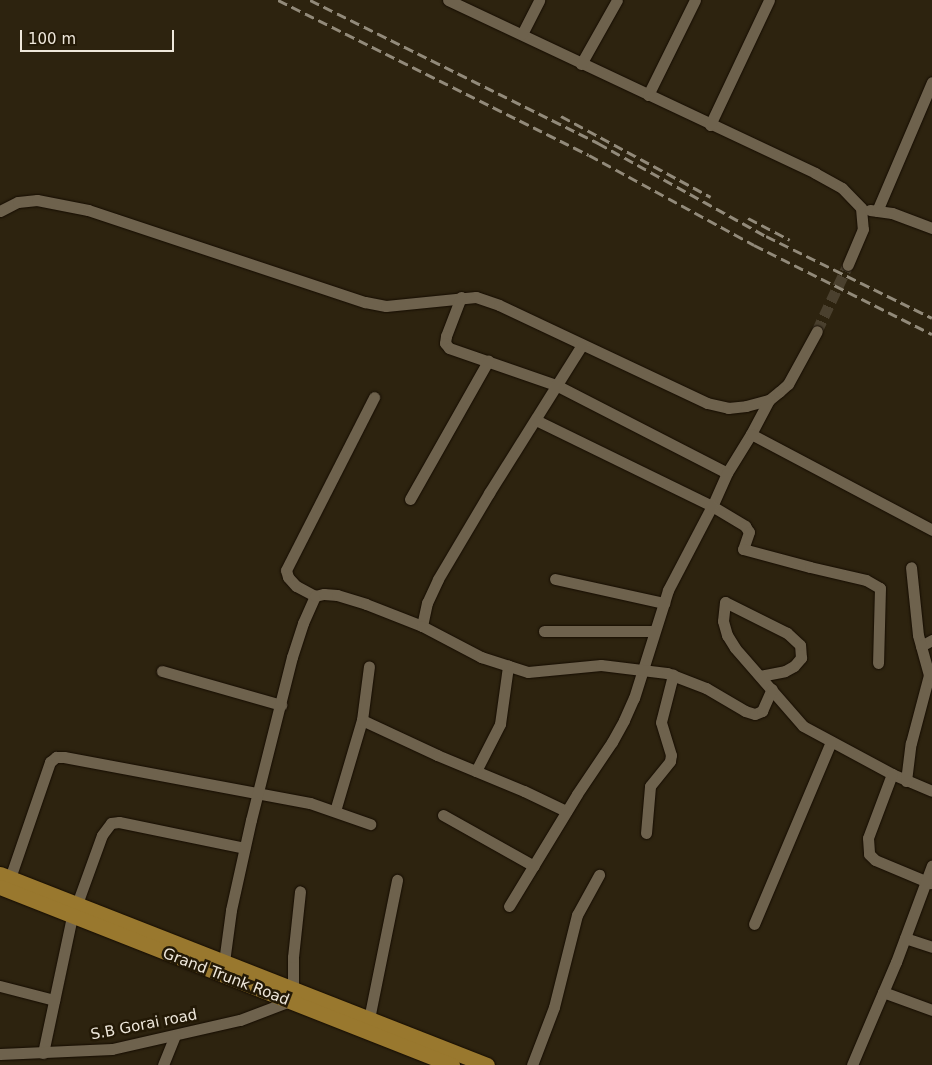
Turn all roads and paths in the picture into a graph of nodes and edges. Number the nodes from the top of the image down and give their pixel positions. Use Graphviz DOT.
graph roads {
  1 [pos="448,0"];
  2 [pos="539,0"];
  3 [pos="617,0"];
  4 [pos="695,0"];
  5 [pos="769,0"];
  6 [pos="522,34"];
  7 [pos="581,64"];
  8 [pos="932,82"];
  9 [pos="648,95"];
  10 [pos="710,125"];
  11 [pos="861,208"];
  12 [pos="0,211"];
  13 [pos="877,211"];
  14 [pos="932,228"];
  15 [pos="848,265"];
  16 [pos="461,297"];
  17 [pos="818,331"];
  18 [pos="582,345"];
  19 [pos="488,361"];
  20 [pos="556,385"];
  21 [pos="374,397"];
  22 [pos="769,400"];
  23 [pos="536,420"];
  24 [pos="751,434"];
  25 [pos="727,473"];
  26 [pos="410,499"];
  27 [pos="712,506"];
  28 [pos="932,530"];
  29 [pos="911,567"];
  30 [pos="555,579"];
  31 [pos="315,596"];
  32 [pos="664,603"];
  33 [pos="422,626"];
  34 [pos="544,631"];
  35 [pos="654,631"];
  36 [pos="932,640"];
  37 [pos="920,646"];
  38 [pos="878,664"];
  39 [pos="369,666"];
  40 [pos="508,666"];
  41 [pos="162,671"];
  42 [pos="641,672"];
  43 [pos="673,675"];
  44 [pos="760,676"];
  45 [pos="772,689"];
  46 [pos="281,705"];
  47 [pos="362,720"];
  48 [pos="831,742"];
  49 [pos="476,772"];
  50 [pos="892,774"];
  51 [pos="906,781"];
  52 [pos="932,791"];
  53 [pos="259,793"];
  54 [pos="335,811"];
  55 [pos="566,811"];
  56 [pos="443,815"];
  57 [pos="370,824"];
  58 [pos="646,833"];
  59 [pos="244,848"];
  60 [pos="932,865"];
  61 [pos="534,866"];
  62 [pos="599,875"];
  63 [pos="4,880"];
  64 [pos="397,880"];
  65 [pos="928,882"];
  66 [pos="300,891"];
  67 [pos="509,906"];
  68 [pos="74,910"];
  69 [pos="754,924"];
  70 [pos="905,938"];
  71 [pos="932,947"];
  72 [pos="224,962"];
  73 [pos="0,986"];
  74 [pos="883,992"];
  75 [pos="291,995"];
  76 [pos="54,1000"];
  77 [pos="932,1010"];
  78 [pos="369,1019"];
  79 [pos="175,1036"];
  80 [pos="43,1053"];
  81 [pos="0,1054"];
  82 [pos="163,1065"];
  83 [pos="452,1065"];
  84 [pos="486,1065"];
  85 [pos="532,1065"];
  86 [pos="852,1065"];
  1 -- 6 [label="street"];
  2 -- 6 [label="street"];
  3 -- 7 [label="street"];
  4 -- 9 [label="street"];
  5 -- 10 [label="street"];
  6 -- 7 [label="street"];
  7 -- 9 [label="street"];
  8 -- 13 [label="street"];
  9 -- 10 [label="street"];
  10 -- 11 [label="street"];
  11 -- 13 [label="street"];
  11 -- 15 [label="street"];
  12 -- 16 [label="street"];
  13 -- 14 [label="street"];
  16 -- 18 [label="street"];
  16 -- 19 [label="street"];
  17 -- 22 [label="street"];
  18 -- 20 [label="street"];
  18 -- 22 [label="street"];
  19 -- 20 [label="street"];
  19 -- 26 [label="street"];
  20 -- 23 [label="street"];
  20 -- 25 [label="street"];
  21 -- 31 [label="street"];
  22 -- 24 [label="street"];
  23 -- 27 [label="street"];
  23 -- 33 [label="street"];
  24 -- 25 [label="street"];
  24 -- 28 [label="street"];
  25 -- 27 [label="street"];
  27 -- 32 [label="street"];
  27 -- 38 [label="street"];
  29 -- 37 [label="street"];
  30 -- 32 [label="street"];
  31 -- 33 [label="street"];
  31 -- 46 [label="street"];
  32 -- 35 [label="street"];
  33 -- 40 [label="street"];
  34 -- 35 [label="street"];
  35 -- 42 [label="street"];
  36 -- 37 [label="street"];
  37 -- 51 [label="street"];
  39 -- 47 [label="street"];
  40 -- 42 [label="street"];
  40 -- 49 [label="street"];
  41 -- 46 [label="street"];
  42 -- 43 [label="street"];
  42 -- 55 [label="street"];
  43 -- 45 [label="street"];
  43 -- 58 [label="street"];
  44 -- 44 [label="street"];
  44 -- 45 [label="street"];
  45 -- 48 [label="street"];
  46 -- 53 [label="street"];
  47 -- 49 [label="street"];
  47 -- 54 [label="street"];
  48 -- 50 [label="street"];
  48 -- 69 [label="street"];
  49 -- 55 [label="street"];
  50 -- 51 [label="street"];
  50 -- 65 [label="street"];
  51 -- 52 [label="street"];
  53 -- 54 [label="street"];
  53 -- 59 [label="street"];
  53 -- 63 [label="street"];
  54 -- 57 [label="street"];
  55 -- 61 [label="street"];
  56 -- 61 [label="street"];
  59 -- 68 [label="street"];
  59 -- 72 [label="street"];
  60 -- 65 [label="street"];
  61 -- 67 [label="street"];
  62 -- 85 [label="street"];
  63 -- 68 [label="main road, Grand Trunk Road"];
  64 -- 78 [label="street"];
  65 -- 70 [label="street"];
  66 -- 75 [label="street"];
  68 -- 72 [label="main road"];
  68 -- 75 [label="main road, Grand Trunk Road"];
  68 -- 76 [label="street"];
  70 -- 71 [label="street"];
  70 -- 74 [label="street"];
  72 -- 75 [label="main road"];
  73 -- 76 [label="street"];
  74 -- 77 [label="street"];
  74 -- 86 [label="street"];
  75 -- 78 [label="main road"];
  75 -- 79 [label="street, S.B Gorai road"];
  75 -- 83 [label="main road, Grand Trunk Road"];
  76 -- 80 [label="street"];
  78 -- 84 [label="main road"];
  79 -- 80 [label="street, S.B Gorai road"];
  79 -- 82 [label="street"];
  80 -- 81 [label="street, S.B Gorai road"];
}
